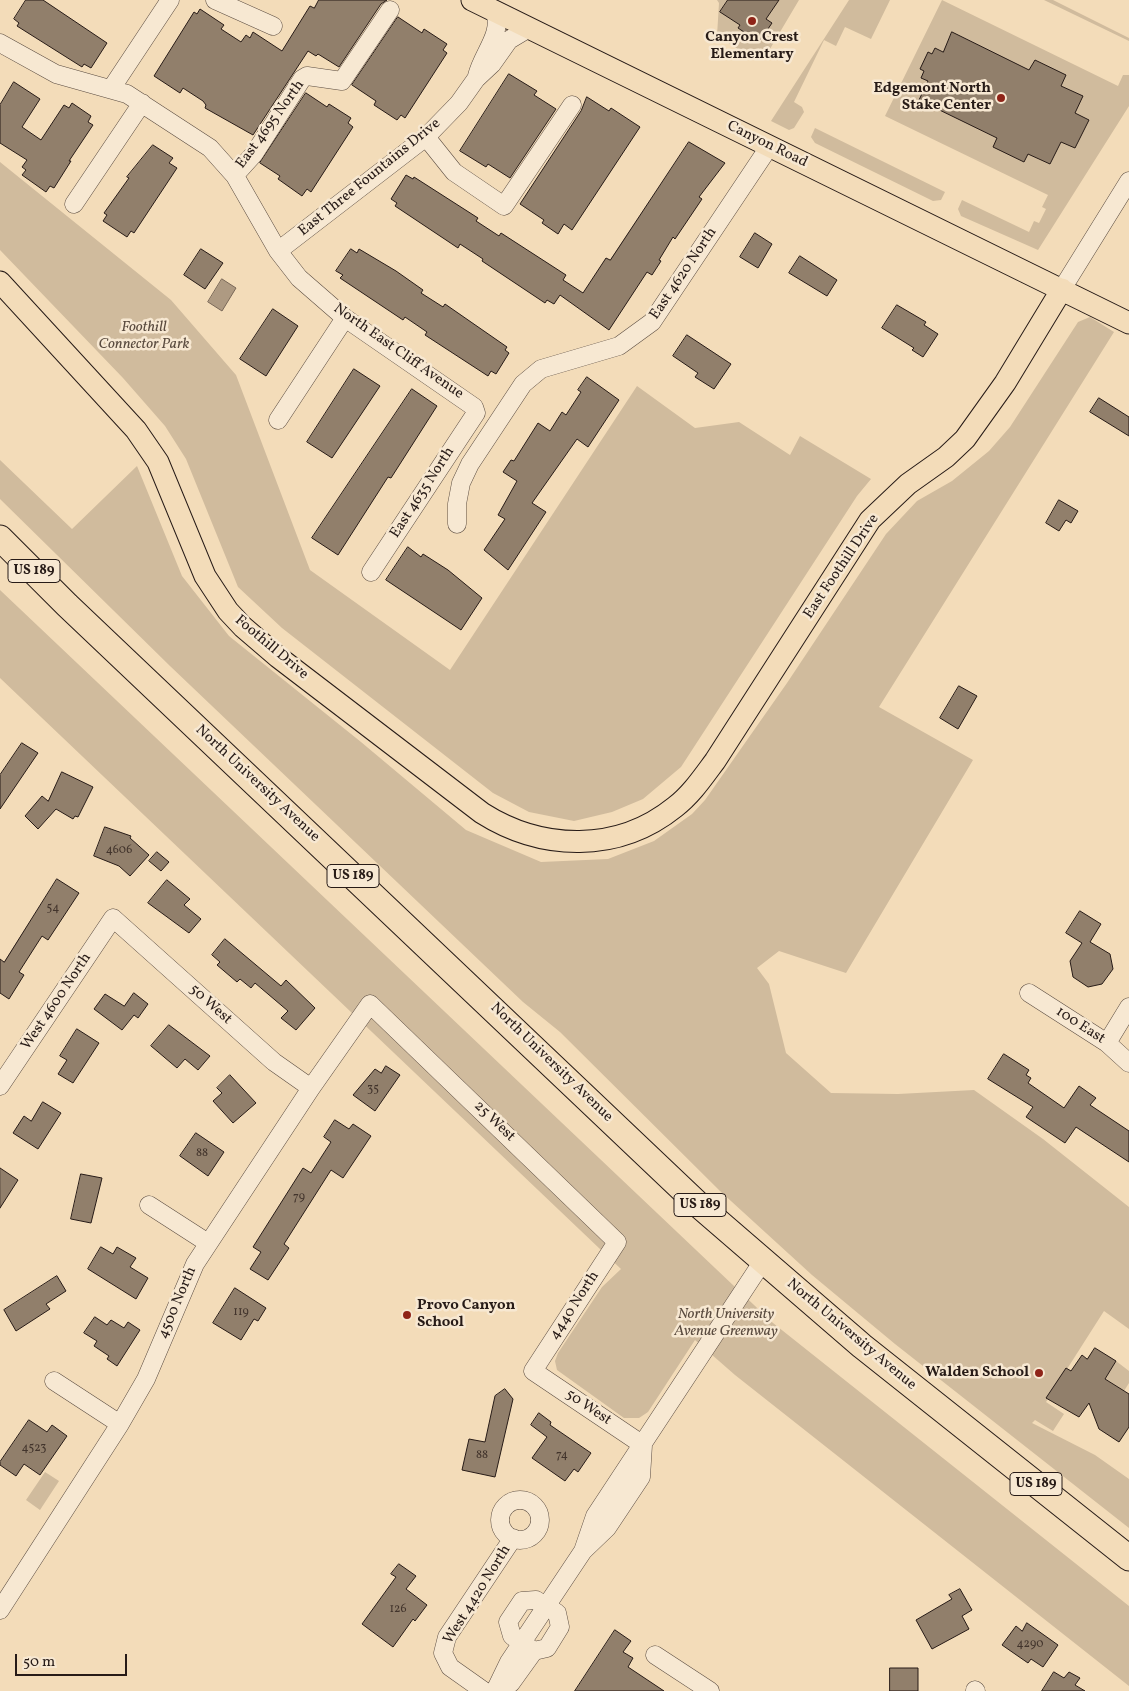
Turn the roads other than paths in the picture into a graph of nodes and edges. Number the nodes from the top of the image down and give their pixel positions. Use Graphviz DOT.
graph roads {
  1 [pos="170,0"];
  2 [pos="215,0"];
  3 [pos="472,0"];
  4 [pos="390,10"];
  5 [pos="495,12"];
  6 [pos="273,26"];
  7 [pos="528,28"];
  8 [pos="0,43"];
  9 [pos="476,79"];
  10 [pos="111,89"];
  11 [pos="142,103"];
  12 [pos="572,105"];
  13 [pos="426,137"];
  14 [pos="769,147"];
  15 [pos="235,175"];
  16 [pos="1129,181"];
  17 [pos="74,204"];
  18 [pos="278,251"];
  19 [pos="0,282"];
  20 [pos="1062,289"];
  21 [pos="345,318"];
  22 [pos="1129,323"];
  23 [pos="476,413"];
  24 [pos="278,420"];
  25 [pos="457,524"];
  26 [pos="0,538"];
  27 [pos="370,572"];
  28 [pos="610,838"];
  29 [pos="113,918"];
  30 [pos="1028,993"];
  31 [pos="370,1004"];
  32 [pos="1129,1007"];
  33 [pos="1106,1043"];
  34 [pos="1129,1063"];
  35 [pos="0,1086"];
  36 [pos="310,1088"];
  37 [pos="149,1205"];
  38 [pos="617,1242"];
  39 [pos="208,1243"];
  40 [pos="763,1261"];
  41 [pos="533,1371"];
  42 [pos="54,1381"];
  43 [pos="120,1424"];
  44 [pos="643,1445"];
  45 [pos="513,1538"];
  46 [pos="1129,1558"];
  47 [pos="546,1606"];
  48 [pos="0,1610"];
  49 [pos="528,1647"];
  50 [pos="655,1655"];
  51 [pos="484,1691"];
  52 [pos="495,1691"];
  53 [pos="500,1691"];
  54 [pos="710,1691"];
  1 -- 10 [label="street"];
  2 -- 6 [label="street"];
  3 -- 5 [label="main road, Canyon Road"];
  4 -- 15 [label="street, East 4695 North"];
  5 -- 7 [label="main road, Canyon Road"];
  5 -- 9 [label="street, East Three Fountains Drive"];
  7 -- 9 [label="street, East Three Fountains Drive"];
  7 -- 14 [label="main road, Canyon Road"];
  8 -- 10 [label="street, North East Cliff Avenue"];
  9 -- 13 [label="street, East Three Fountains Drive"];
  10 -- 11 [label="street, North East Cliff Avenue"];
  11 -- 15 [label="street, North East Cliff Avenue"];
  11 -- 17 [label="street"];
  12 -- 13 [label="street"];
  13 -- 18 [label="street, East Three Fountains Drive"];
  14 -- 20 [label="main road, Canyon Road"];
  14 -- 25 [label="street, East 4620 North"];
  15 -- 18 [label="street, North East Cliff Avenue"];
  16 -- 20 [label="street, East Foothill Drive"];
  18 -- 21 [label="street, North East Cliff Avenue"];
  19 -- 28 [label="main road, Foothill Drive"];
  20 -- 22 [label="main road, Canyon Road"];
  20 -- 28 [label="main road, East Foothill Drive"];
  21 -- 23 [label="street, North East Cliff Avenue"];
  21 -- 24 [label="street"];
  23 -- 27 [label="street, East 4635 North"];
  26 -- 40 [label="highway, North University Avenue / US 189"];
  29 -- 35 [label="street, West 4600 North"];
  29 -- 36 [label="street, 50 West"];
  30 -- 33 [label="street, 100 East"];
  31 -- 36 [label="street, 4500 North"];
  31 -- 38 [label="street, 25 West"];
  32 -- 33 [label="street"];
  33 -- 34 [label="street, 100 East"];
  36 -- 39 [label="street, 4500 North"];
  37 -- 39 [label="street"];
  38 -- 41 [label="street, 4440 North"];
  39 -- 43 [label="street, 4500 North"];
  40 -- 44 [label="street"];
  40 -- 46 [label="highway, North University Avenue / US 189"];
  41 -- 44 [label="street, 50 West"];
  42 -- 43 [label="street"];
  43 -- 48 [label="street, 4500 North"];
  44 -- 47 [label="street"];
  45 -- 51 [label="street, West 4420 North"];
  47 -- 49 [label="street"];
  47 -- 49 [label="street"];
  49 -- 52 [label="street"];
  49 -- 53 [label="street"];
  50 -- 54 [label="street"];
}
